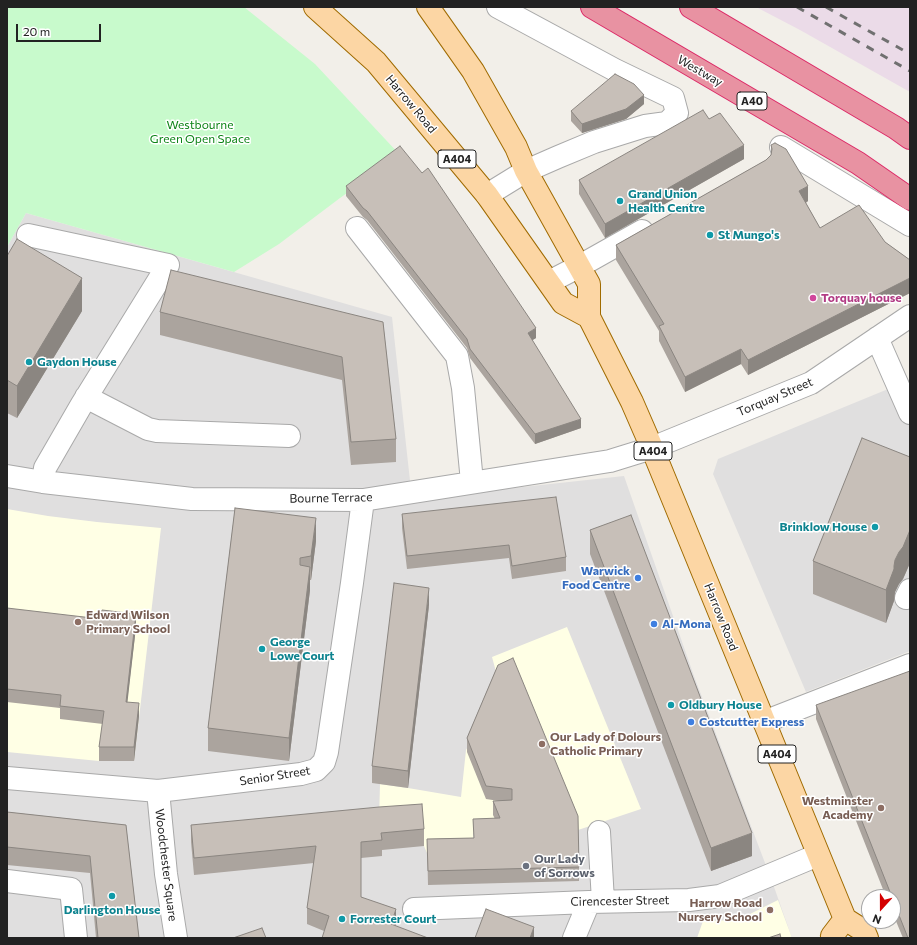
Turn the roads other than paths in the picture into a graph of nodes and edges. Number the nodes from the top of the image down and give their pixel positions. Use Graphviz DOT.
graph roads {
  1 [pos="314,7"];
  2 [pos="428,7"];
  3 [pos="498,7"];
  4 [pos="592,7"];
  5 [pos="691,7"];
  6 [pos="910,138"];
  7 [pos="781,147"];
  8 [pos="526,171"];
  9 [pos="487,194"];
  10 [pos="910,199"];
  11 [pos="659,221"];
  12 [pos="910,225"];
  13 [pos="357,228"];
  14 [pos="28,235"];
  15 [pos="578,267"];
  16 [pos="549,282"];
  17 [pos="910,316"];
  18 [pos="589,317"];
  19 [pos="877,338"];
  20 [pos="86,397"];
  21 [pos="910,412"];
  22 [pos="289,436"];
  23 [pos="652,448"];
  24 [pos="7,476"];
  25 [pos="43,482"];
  26 [pos="472,482"];
  27 [pos="363,500"];
  28 [pos="910,665"];
  29 [pos="764,722"];
  30 [pos="7,778"];
  31 [pos="158,791"];
  32 [pos="599,832"];
  33 [pos="818,855"];
  34 [pos="7,881"];
  35 [pos="596,902"];
  36 [pos="414,909"];
  37 [pos="845,919"];
  38 [pos="76,938"];
  39 [pos="176,938"];
  40 [pos="574,938"];
  41 [pos="833,938"];
  42 [pos="867,938"];
  1 -- 9 [label="main road, Harrow Road / A404"];
  2 -- 8 [label="main road, Harrow Road / A404"];
  3 -- 8 [label="street"];
  4 -- 10 [label="highway, Westway / A40"];
  5 -- 6 [label="highway"];
  7 -- 12 [label="street"];
  8 -- 9 [label="street"];
  8 -- 15 [label="main road, Harrow Road / A404"];
  9 -- 16 [label="main road, Harrow Road / A404"];
  11 -- 15 [label="street"];
  13 -- 26 [label="street"];
  14 -- 20 [label="street"];
  15 -- 16 [label="street"];
  15 -- 18 [label="main road, Harrow Road / A404"];
  16 -- 18 [label="main road, Harrow Road / A404"];
  17 -- 19 [label="street, Torquay Street"];
  18 -- 23 [label="main road, Harrow Road / A404"];
  19 -- 21 [label="street"];
  19 -- 23 [label="street, Torquay Street"];
  20 -- 22 [label="street"];
  20 -- 25 [label="street"];
  23 -- 26 [label="street, Bourne Terrace"];
  23 -- 29 [label="main road, Harrow Road / A404"];
  24 -- 25 [label="street, Bourne Terrace"];
  25 -- 27 [label="street, Bourne Terrace"];
  26 -- 27 [label="street, Bourne Terrace"];
  27 -- 31 [label="street, Senior Street"];
  28 -- 29 [label="street"];
  29 -- 33 [label="main road, Harrow Road / A404"];
  30 -- 31 [label="street, Senior Street"];
  31 -- 39 [label="street, Woodchester Square"];
  32 -- 35 [label="street"];
  33 -- 35 [label="street, Cirencester Street"];
  33 -- 37 [label="main road, Harrow Road / A404"];
  34 -- 38 [label="street"];
  35 -- 36 [label="street, Cirencester Street"];
  35 -- 40 [label="street"];
  37 -- 41 [label="main road"];
  37 -- 42 [label="main road"];
}
